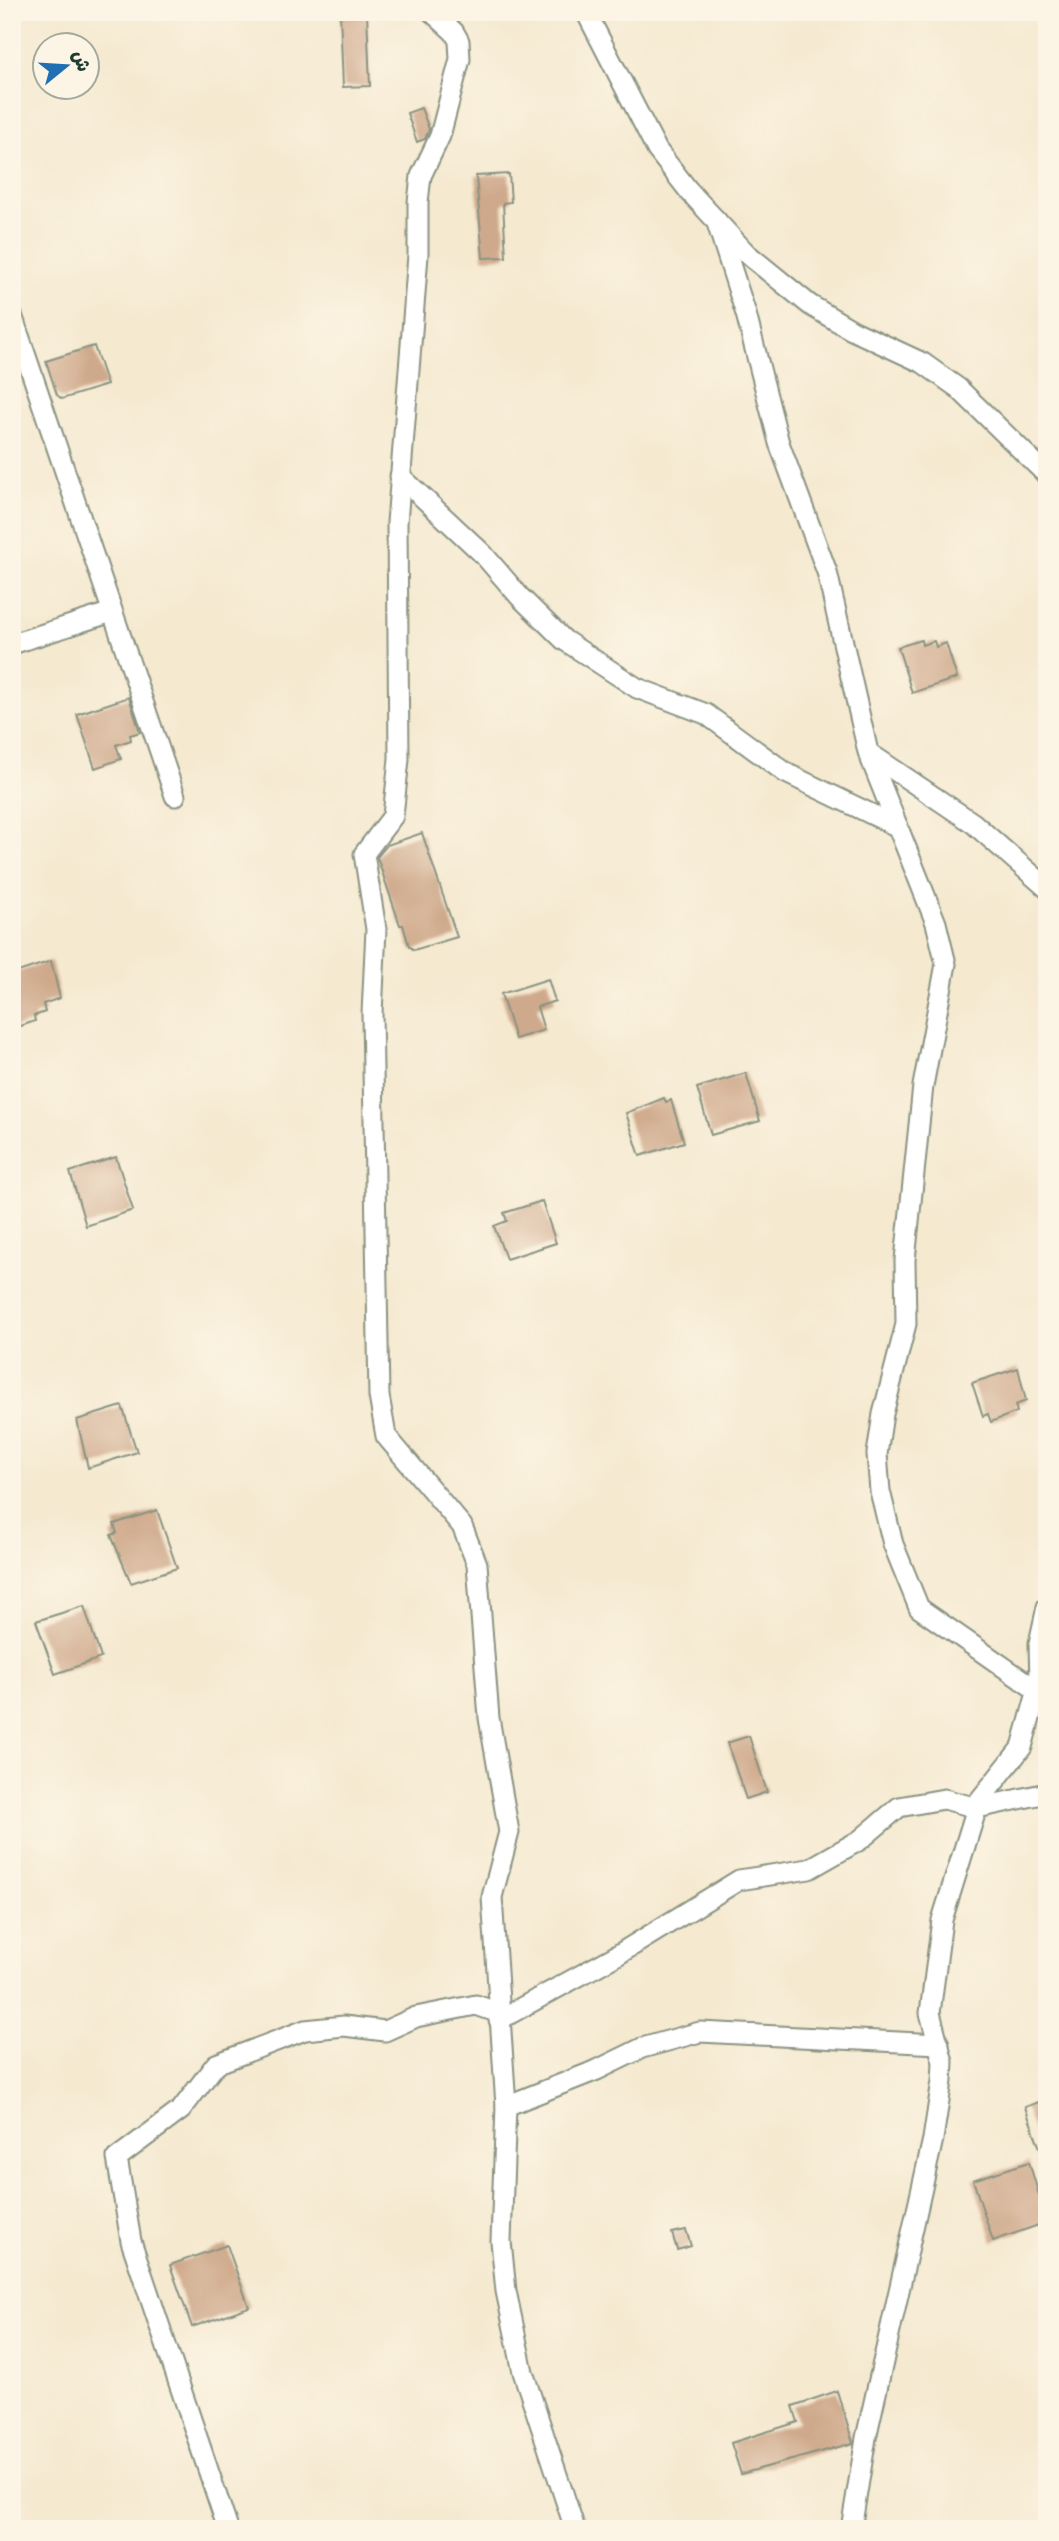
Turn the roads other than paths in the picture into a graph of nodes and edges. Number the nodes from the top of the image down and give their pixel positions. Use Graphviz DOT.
graph roads {
  1 [pos="432,12"];
  2 [pos="586,12"];
  3 [pos="716,220"];
  4 [pos="12,315"];
  5 [pos="1047,475"];
  6 [pos="400,476"];
  7 [pos="112,612"];
  8 [pos="12,644"];
  9 [pos="868,752"];
  10 [pos="175,796"];
  11 [pos="898,827"];
  12 [pos="1047,888"];
  13 [pos="1047,1606"];
  14 [pos="1038,1691"];
  15 [pos="1047,1793"];
  16 [pos="976,1808"];
  17 [pos="499,2017"];
  18 [pos="939,2044"];
  19 [pos="506,2106"];
  20 [pos="228,2529"];
  21 [pos="575,2529"];
  22 [pos="851,2529"];
  1 -- 6 [label="street"];
  2 -- 3 [label="street"];
  3 -- 5 [label="street"];
  3 -- 9 [label="street"];
  4 -- 7 [label="street"];
  6 -- 11 [label="street"];
  6 -- 17 [label="street"];
  7 -- 8 [label="street"];
  7 -- 10 [label="street"];
  9 -- 11 [label="street"];
  9 -- 12 [label="street"];
  11 -- 14 [label="street"];
  13 -- 14 [label="street"];
  14 -- 16 [label="street"];
  15 -- 16 [label="street"];
  16 -- 17 [label="street"];
  16 -- 18 [label="street"];
  17 -- 19 [label="street"];
  17 -- 20 [label="street"];
  18 -- 19 [label="street"];
  18 -- 22 [label="street"];
  19 -- 21 [label="street"];
}
